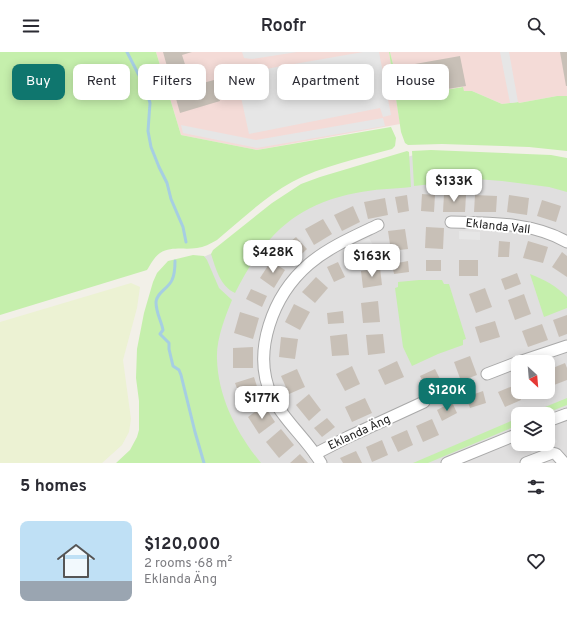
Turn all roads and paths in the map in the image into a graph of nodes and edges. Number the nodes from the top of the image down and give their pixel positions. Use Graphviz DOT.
graph roads {
  1 [pos="451,222"];
  2 [pos="378,225"];
  3 [pos="567,242"];
  4 [pos="567,346"];
  5 [pos="539,355"];
  6 [pos="511,365"];
  7 [pos="487,374"];
  8 [pos="424,402"];
  9 [pos="567,414"];
  10 [pos="555,418"];
  11 [pos="511,437"];
  12 [pos="318,458"];
  13 [pos="453,462"];
  14 [pos="526,463"];
  15 [pos="564,463"];
  1 -- 3 [label="street, Eklanda Vall"];
  2 -- 12 [label="street, Eklanda Äng"];
  4 -- 5 [label="street"];
  6 -- 7 [label="street"];
  8 -- 12 [label="street, Eklanda Äng"];
  9 -- 10 [label="street"];
  11 -- 13 [label="street"];
  14 -- 15 [label="street"];
}
